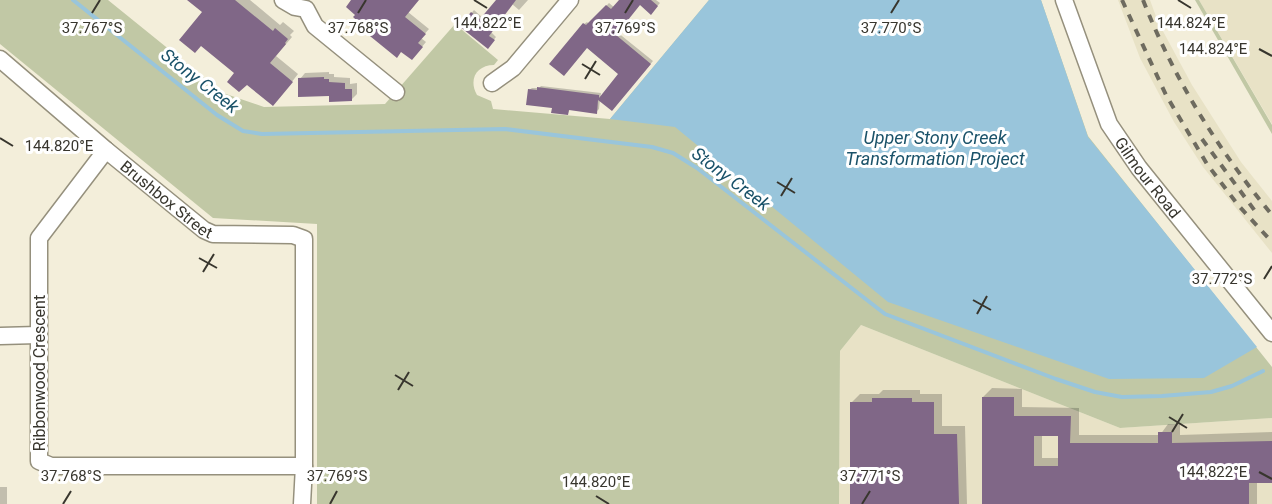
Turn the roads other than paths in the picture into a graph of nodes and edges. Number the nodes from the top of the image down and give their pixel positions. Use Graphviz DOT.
graph roads {
  1 [pos="283,0"];
  2 [pos="570,0"];
  3 [pos="1064,0"];
  4 [pos="311,4"];
  5 [pos="0,59"];
  6 [pos="8,70"];
  7 [pos="492,83"];
  8 [pos="396,92"];
  9 [pos="106,150"];
  10 [pos="1272,333"];
  11 [pos="39,335"];
  12 [pos="0,336"];
  13 [pos="304,466"];
  14 [pos="302,504"];
  1 -- 4 [label="street"];
  2 -- 7 [label="street"];
  3 -- 10 [label="street, Gilmour Road"];
  4 -- 8 [label="street"];
  5 -- 6 [label="street, Brushbox Street"];
  6 -- 9 [label="street, Brushbox Street"];
  9 -- 11 [label="street, Ribbonwood Crescent"];
  9 -- 13 [label="street, Brushbox Street"];
  11 -- 12 [label="street"];
  11 -- 13 [label="street, Ribbonwood Crescent"];
  13 -- 14 [label="street, Brushbox Street"];
}
